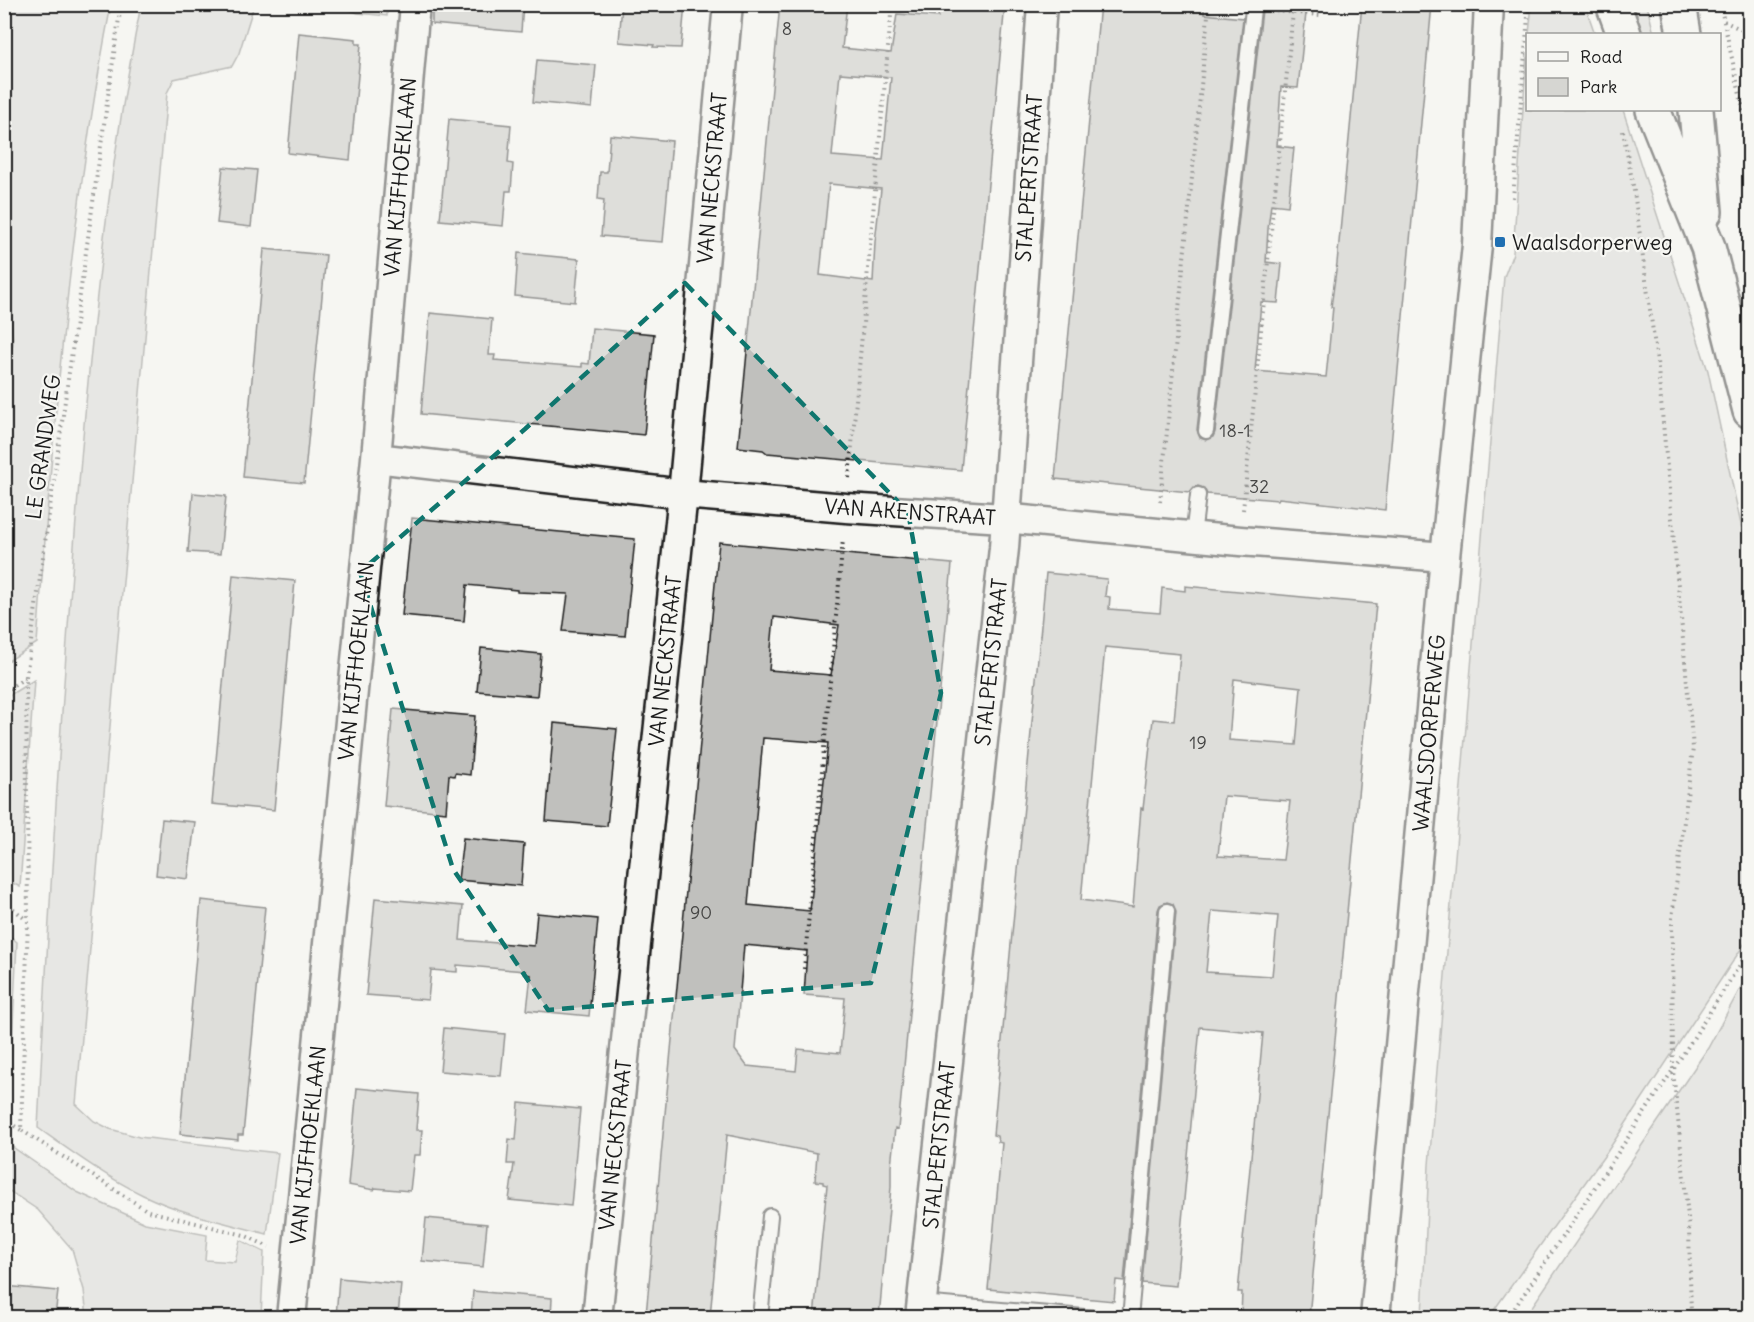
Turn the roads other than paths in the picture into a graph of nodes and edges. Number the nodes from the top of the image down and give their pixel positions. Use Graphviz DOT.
graph roads {
  1 [pos="415,4"];
  2 [pos="728,4"];
  3 [pos="1042,4"];
  4 [pos="1489,4"];
  5 [pos="1613,4"];
  6 [pos="1679,4"];
  7 [pos="1253,9"];
  8 [pos="1624,33"];
  9 [pos="1684,33"];
  10 [pos="1653,111"];
  11 [pos="1696,111"];
  12 [pos="1708,247"];
  13 [pos="1749,411"];
  14 [pos="1206,431"];
  15 [pos="376,458"];
  16 [pos="683,494"];
  17 [pos="1198,495"];
  18 [pos="1004,518"];
  19 [pos="1192,536"];
  20 [pos="1445,557"];
  21 [pos="1167,911"];
  22 [pos="770,1216"];
  23 [pos="920,1310"];
  24 [pos="291,1317"];
  25 [pos="597,1317"];
  26 [pos="760,1317"];
  27 [pos="1096,1317"];
  28 [pos="1131,1317"];
  29 [pos="1375,1317"];
  1 -- 15 [label="street, VAN KIJFHOEKLAAN"];
  2 -- 16 [label="street, VAN NECKSTRAAT"];
  3 -- 18 [label="street, STALPERTSTRAAT"];
  4 -- 20 [label="street, WAALSDORPERWEG"];
  5 -- 8 [label="main road"];
  6 -- 9 [label="main road"];
  7 -- 14 [label="lane"];
  10 -- 12 [label="main road"];
  11 -- 12 [label="main road"];
  12 -- 13 [label="main road"];
  15 -- 16 [label="street, VAN AKENSTRAAT"];
  15 -- 24 [label="street, VAN KIJFHOEKLAAN"];
  16 -- 18 [label="street, VAN AKENSTRAAT"];
  16 -- 25 [label="street, VAN NECKSTRAAT"];
  17 -- 19 [label="lane"];
  18 -- 19 [label="street, VAN AKENSTRAAT"];
  18 -- 23 [label="street, STALPERTSTRAAT"];
  19 -- 20 [label="street, VAN AKENSTRAAT"];
  20 -- 29 [label="street, WAALSDORPERWEG"];
  21 -- 28 [label="lane"];
  22 -- 26 [label="lane"];
  23 -- 27 [label="lane"];
}
